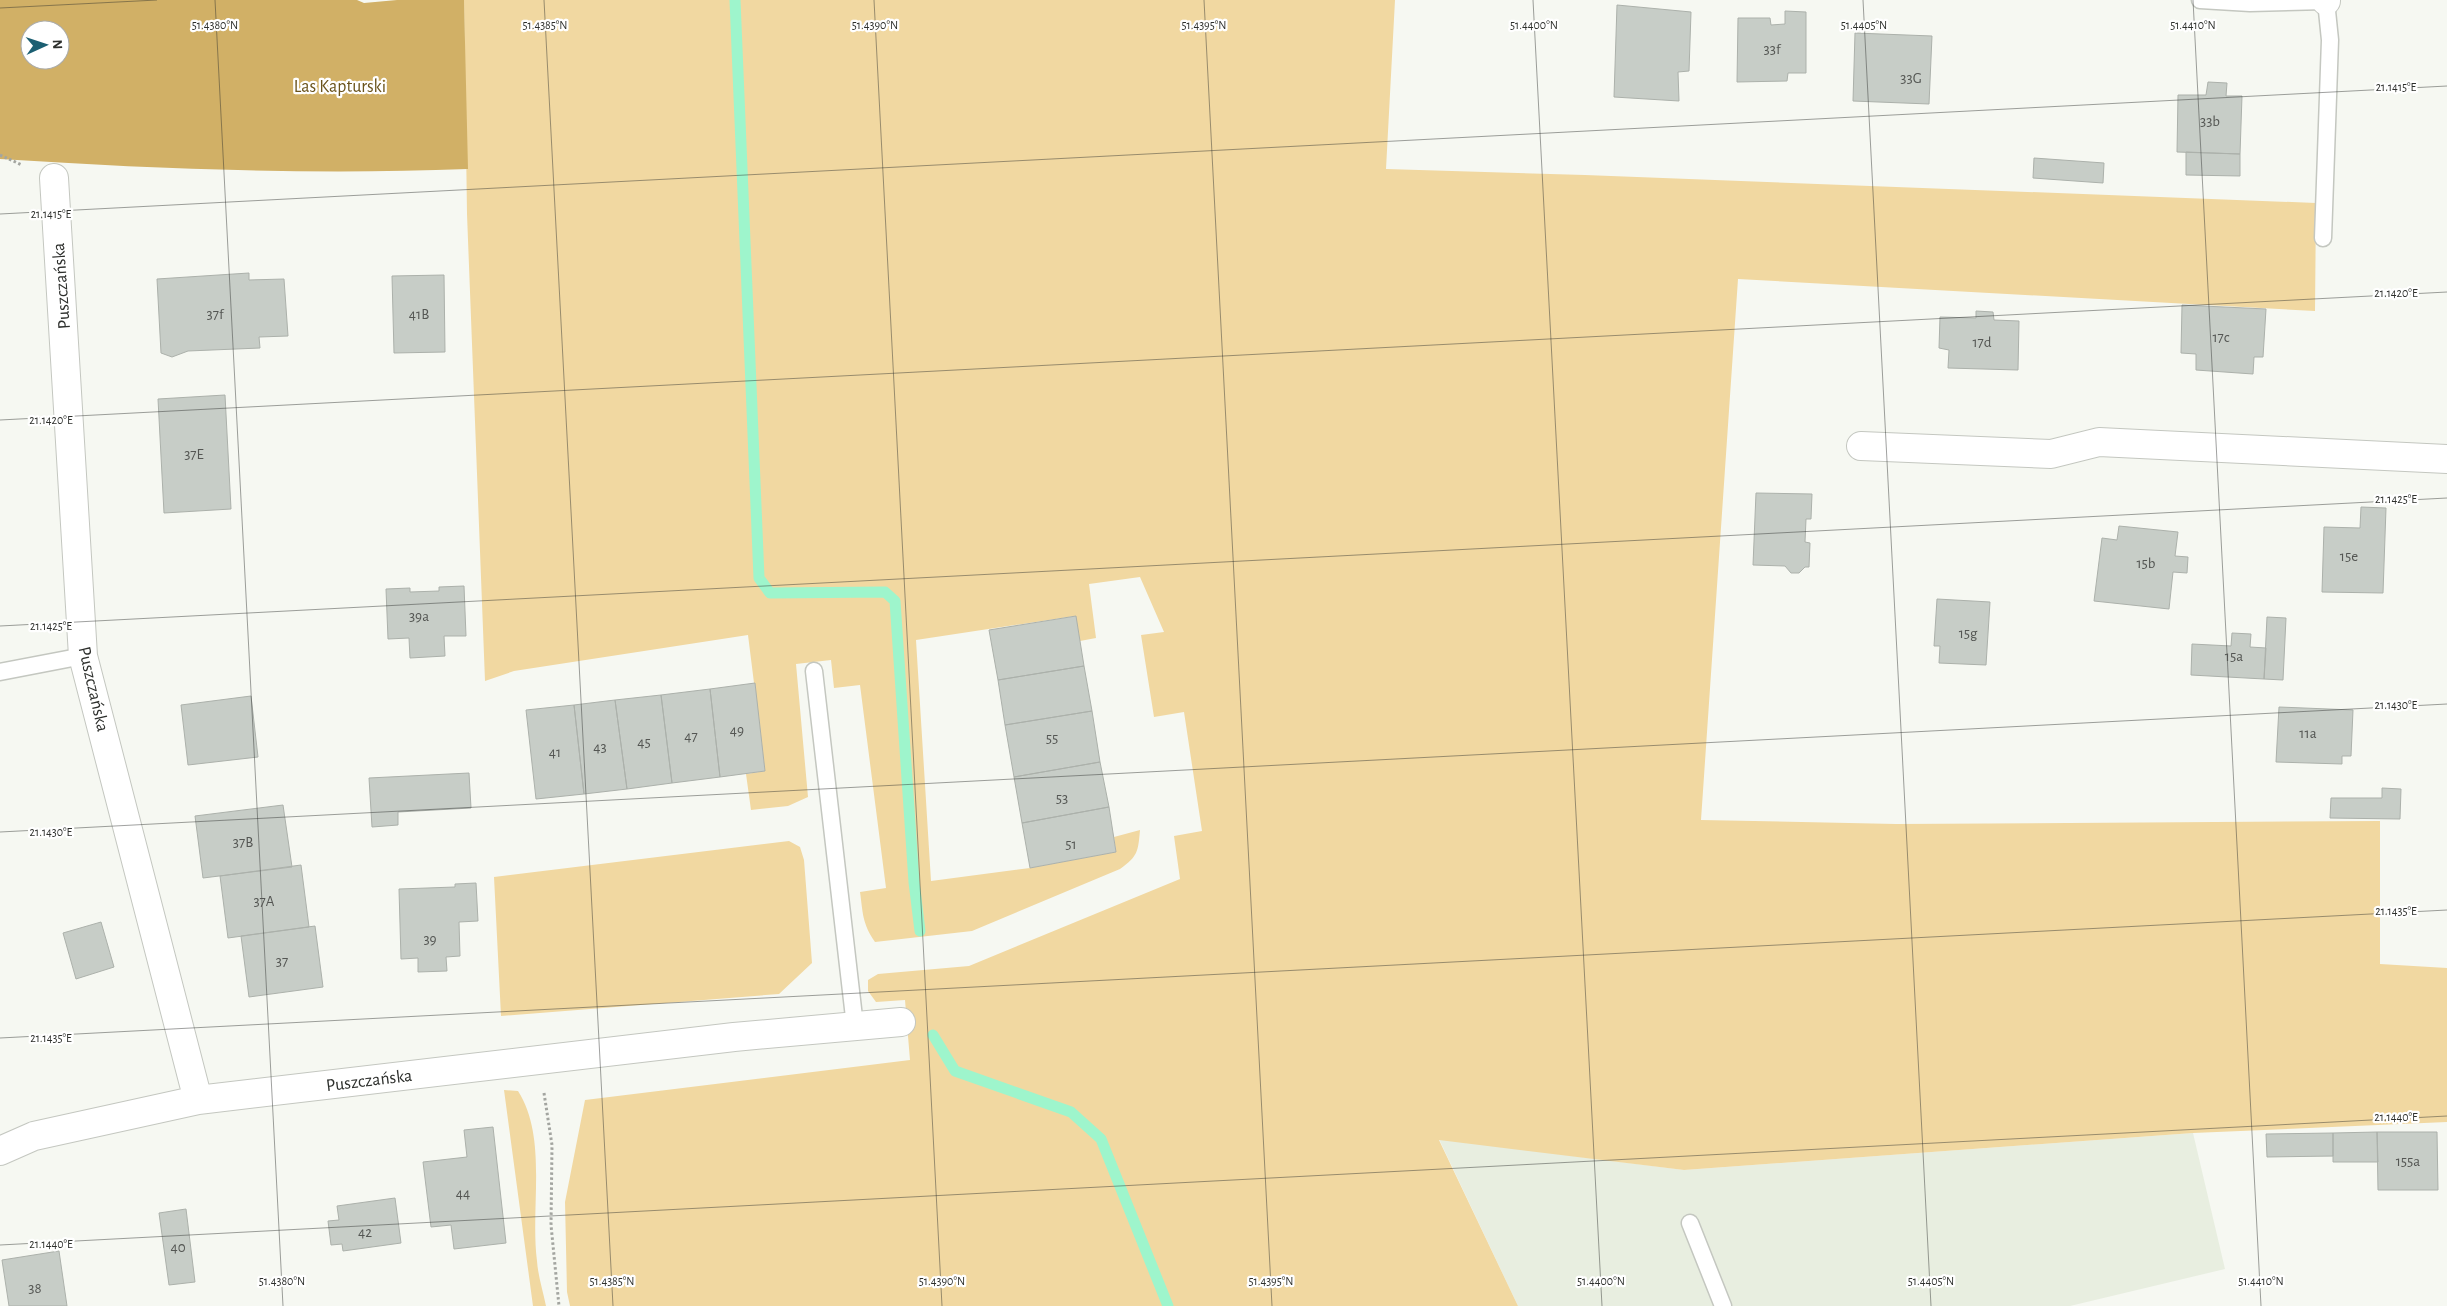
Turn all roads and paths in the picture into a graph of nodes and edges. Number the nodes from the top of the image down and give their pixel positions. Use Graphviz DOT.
graph roads {
  1 [pos="2200,0"];
  2 [pos="2326,1"];
  3 [pos="54,178"];
  4 [pos="2323,238"];
  5 [pos="1861,446"];
  6 [pos="2447,459"];
  7 [pos="84,656"];
  8 [pos="814,671"];
  9 [pos="0,672"];
  10 [pos="900,1022"];
  11 [pos="855,1026"];
  12 [pos="539,1060"];
  13 [pos="198,1100"];
  14 [pos="0,1151"];
  15 [pos="1690,1223"];
  16 [pos="559,1306"];
  17 [pos="1723,1306"];
  1 -- 2 [label="lane"];
  2 -- 4 [label="lane"];
  3 -- 7 [label="street, Puszczańska"];
  5 -- 6 [label="street"];
  7 -- 9 [label="lane"];
  7 -- 13 [label="street, Puszczańska"];
  8 -- 11 [label="lane"];
  10 -- 11 [label="street, Puszczańska"];
  11 -- 12 [label="street, Puszczańska"];
  12 -- 13 [label="street, Puszczańska"];
  12 -- 16 [label="path"];
  13 -- 14 [label="street, Puszczańska"];
  15 -- 17 [label="lane"];
}
